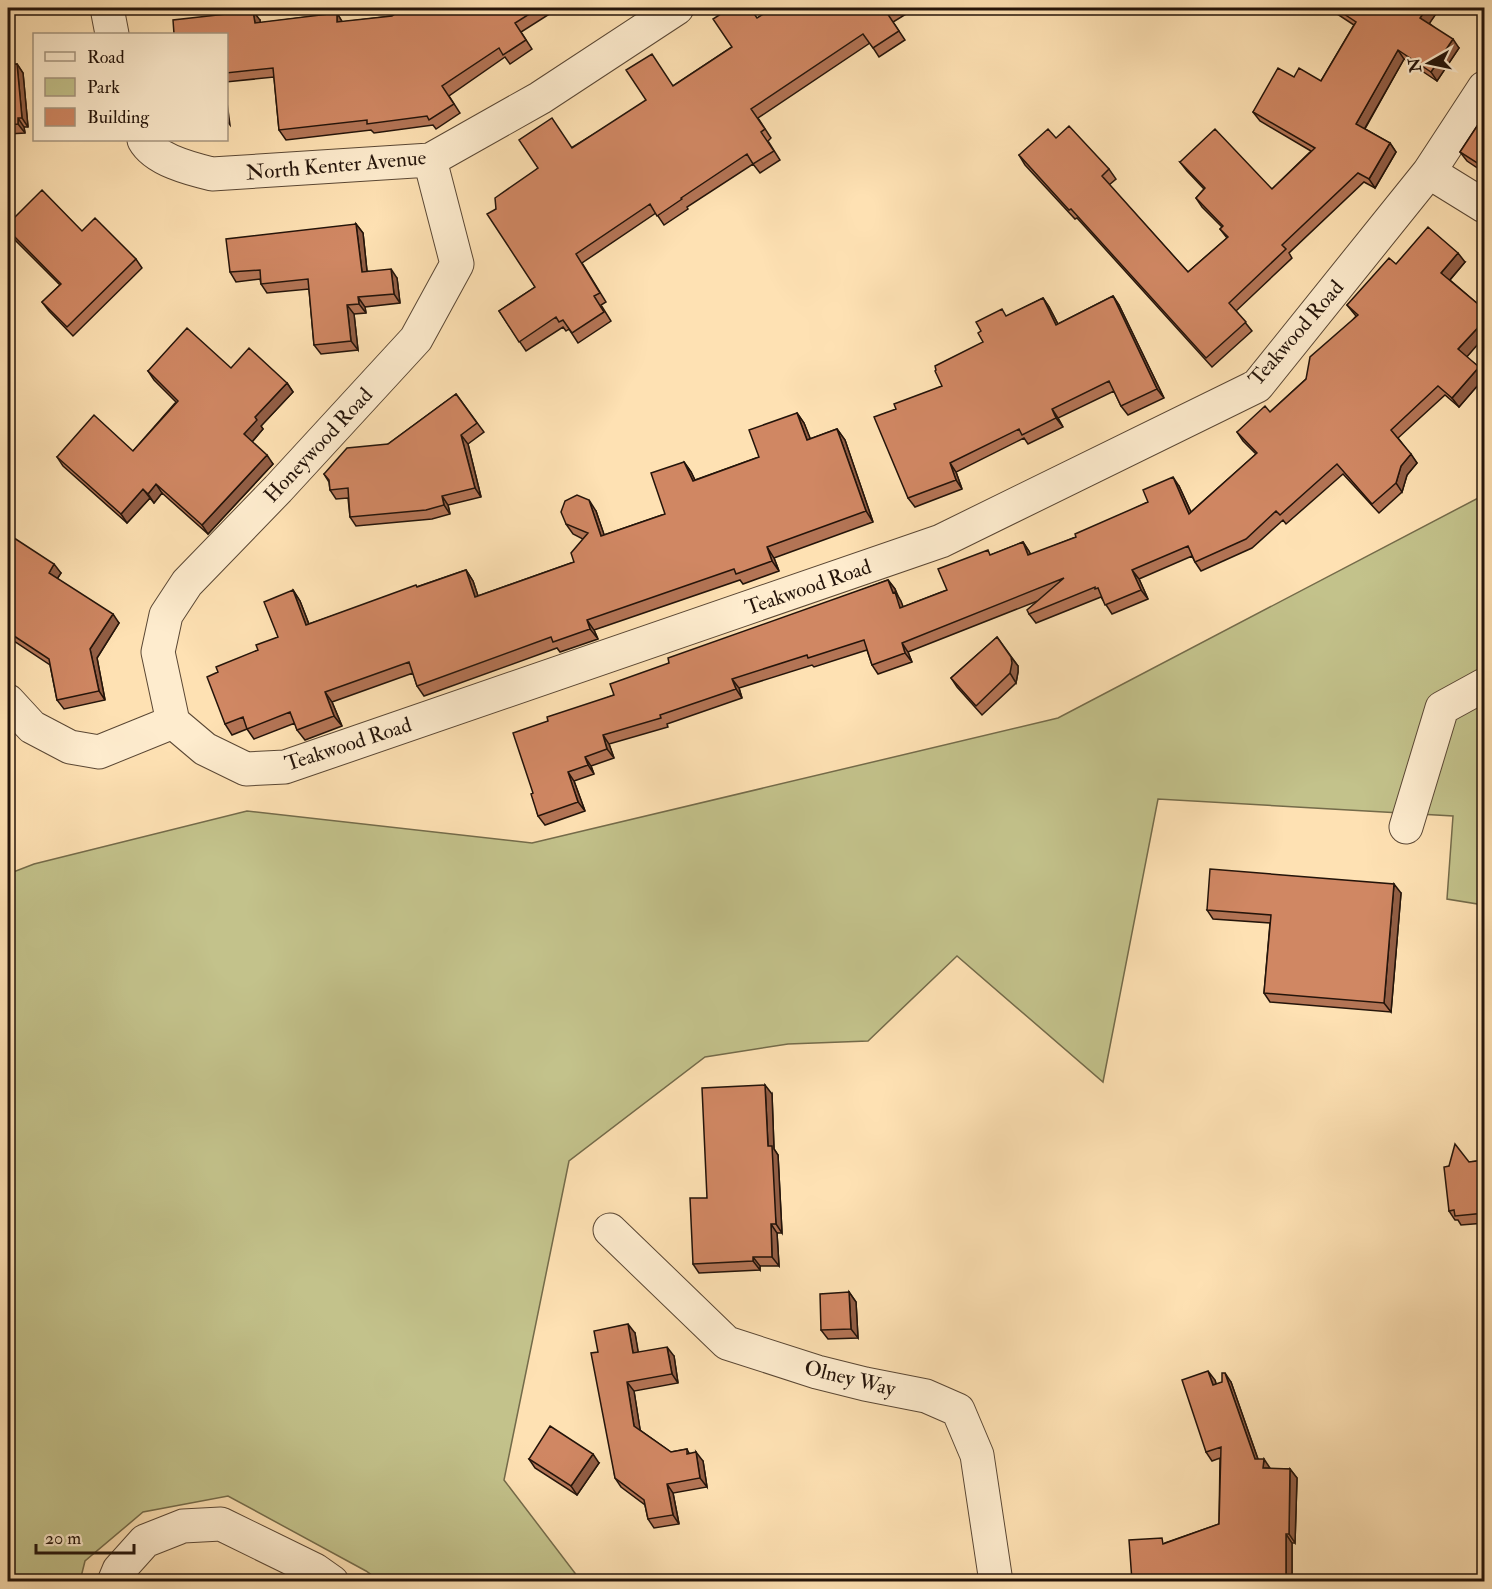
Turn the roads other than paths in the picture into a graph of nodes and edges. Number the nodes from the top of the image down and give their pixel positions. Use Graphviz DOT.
graph roads {
  1 [pos="107,8"];
  2 [pos="677,8"];
  3 [pos="112,33"];
  4 [pos="1485,88"];
  5 [pos="145,141"];
  6 [pos="430,160"];
  7 [pos="1429,172"];
  8 [pos="1485,206"];
  9 [pos="1485,685"];
  10 [pos="8,701"];
  11 [pos="173,722"];
  12 [pos="1406,827"];
  13 [pos="610,1230"];
  14 [pos="114,1581"];
  15 [pos="332,1581"];
  16 [pos="996,1581"];
  1 -- 3 [label="street"];
  2 -- 6 [label="street, North Kenter Avenue"];
  4 -- 7 [label="street, Teakwood Road"];
  5 -- 6 [label="street, North Kenter Avenue"];
  6 -- 11 [label="street, Honeywood Road"];
  7 -- 8 [label="street"];
  7 -- 11 [label="street, Teakwood Road"];
  9 -- 12 [label="street"];
  10 -- 11 [label="street"];
  13 -- 16 [label="street, Olney Way"];
  14 -- 15 [label="street"];
}
